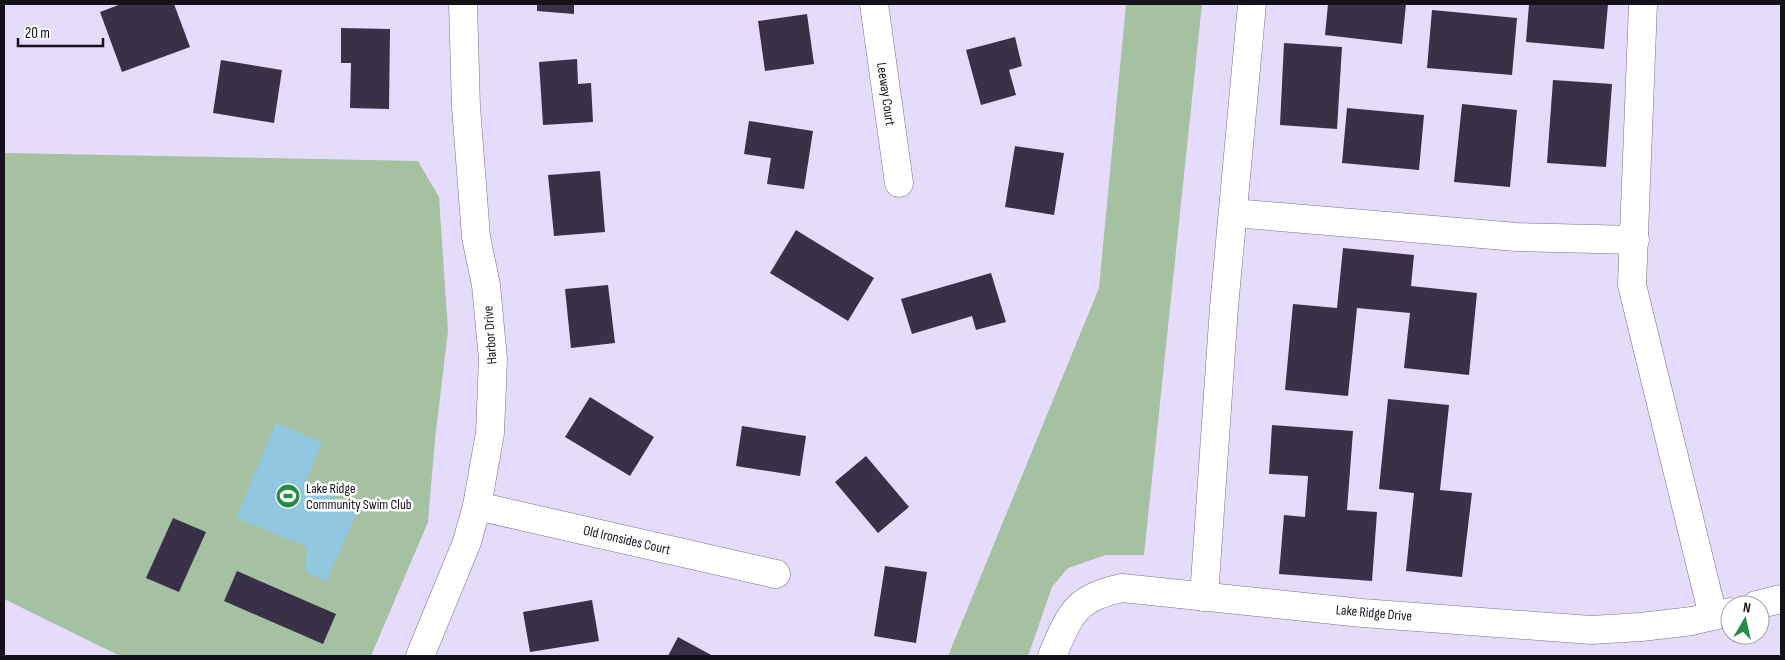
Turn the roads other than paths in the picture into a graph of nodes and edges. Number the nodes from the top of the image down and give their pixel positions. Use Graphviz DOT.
graph roads {
  1 [pos="463,4"];
  2 [pos="874,4"];
  3 [pos="1252,4"];
  4 [pos="1643,4"];
  5 [pos="899,183"];
  6 [pos="1233,213"];
  7 [pos="1635,240"];
  8 [pos="477,506"];
  9 [pos="776,574"];
  10 [pos="1204,597"];
  11 [pos="1720,607"];
  12 [pos="1720,614"];
  13 [pos="420,656"];
  14 [pos="1052,656"];
  1 -- 8 [label="street, Harbor Drive"];
  2 -- 5 [label="street, Leeway Court"];
  3 -- 6 [label="street"];
  4 -- 7 [label="street"];
  6 -- 7 [label="street"];
  6 -- 10 [label="street"];
  7 -- 11 [label="street"];
  8 -- 9 [label="street, Old Ironsides Court"];
  8 -- 13 [label="street, Harbor Drive"];
  10 -- 12 [label="street, Lake Ridge Drive"];
  10 -- 14 [label="street, Lake Ridge Drive"];
}
